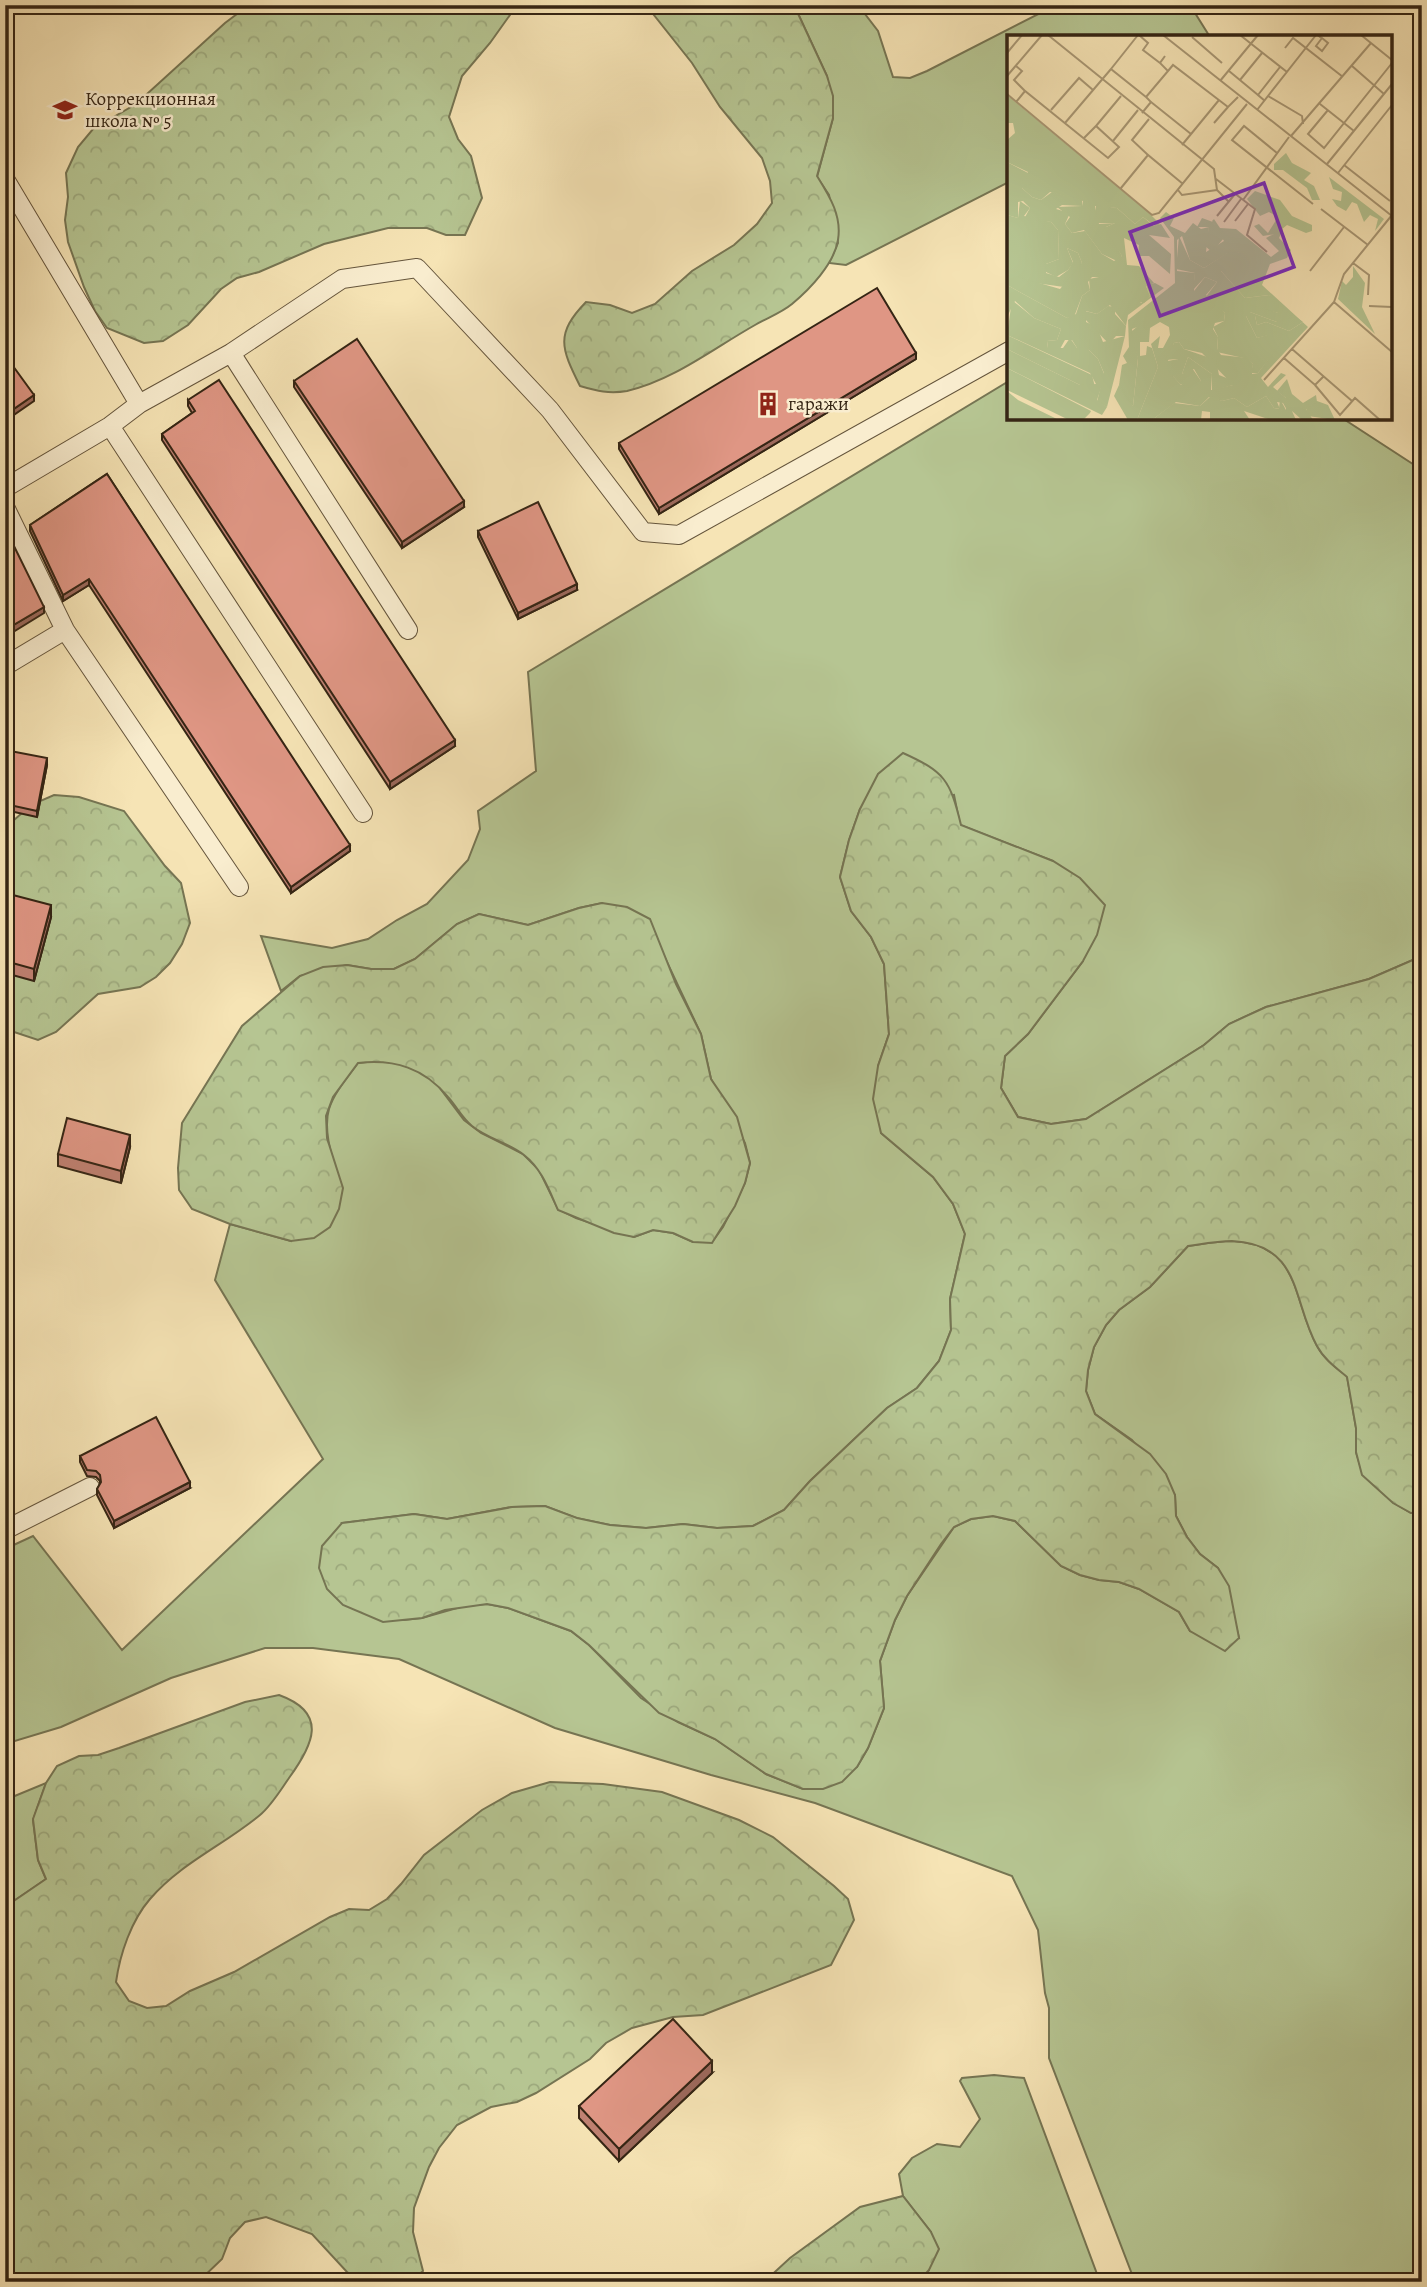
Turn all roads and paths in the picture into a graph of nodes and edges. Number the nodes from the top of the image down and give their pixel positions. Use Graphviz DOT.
graph roads {
  1 [pos="5,178"];
  2 [pos="1007,352"];
  3 [pos="231,353"];
  4 [pos="139,404"];
  5 [pos="110,426"];
  6 [pos="5,488"];
  7 [pos="5,507"];
  8 [pos="65,630"];
  9 [pos="408,630"];
  10 [pos="5,666"];
  11 [pos="363,813"];
  12 [pos="239,887"];
  13 [pos="90,1487"];
  14 [pos="5,1530"];
  1 -- 4 [label="lane"];
  2 -- 3 [label="lane"];
  3 -- 4 [label="lane"];
  3 -- 9 [label="lane"];
  4 -- 5 [label="lane"];
  5 -- 6 [label="lane"];
  5 -- 11 [label="lane"];
  7 -- 8 [label="lane"];
  8 -- 10 [label="lane"];
  8 -- 12 [label="lane"];
  13 -- 14 [label="lane"];
}
